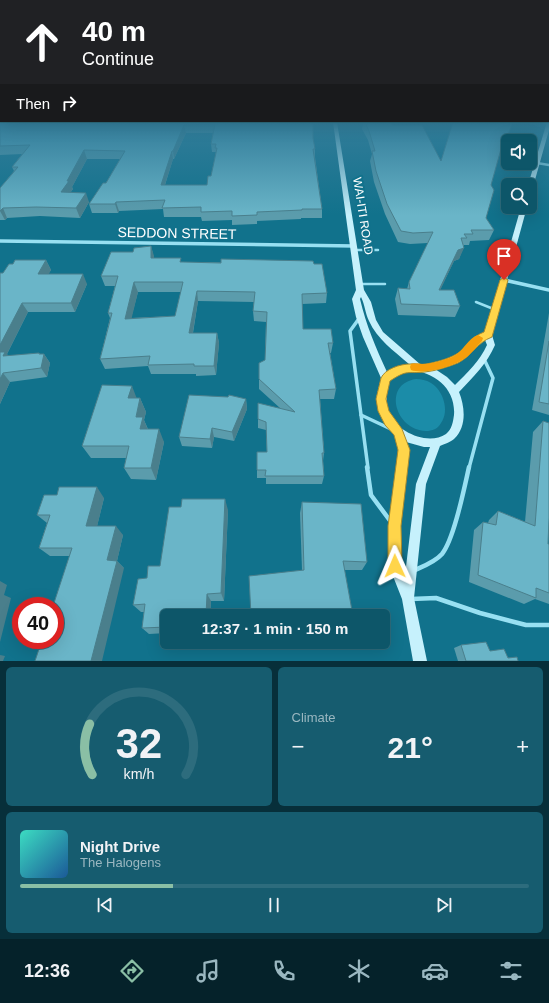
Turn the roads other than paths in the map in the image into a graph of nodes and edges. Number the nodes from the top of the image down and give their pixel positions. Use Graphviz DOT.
graph roads {
  1 [pos="340,153"];
  2 [pos="540,153"];
  3 [pos="537,163"];
  4 [pos="549,165"];
  5 [pos="522,214"];
  6 [pos="0,241"];
  7 [pos="354,248"];
  8 [pos="378,250"];
  9 [pos="493,252"];
  10 [pos="510,257"];
  11 [pos="504,280"];
  12 [pos="385,284"];
  13 [pos="360,287"];
  14 [pos="549,290"];
  15 [pos="476,302"];
  16 [pos="496,310"];
  17 [pos="360,317"];
  18 [pos="488,335"];
  19 [pos="484,359"];
  20 [pos="421,368"];
  21 [pos="386,378"];
  22 [pos="454,391"];
  23 [pos="361,415"];
  24 [pos="398,433"];
  25 [pos="436,443"];
  26 [pos="394,526"];
  27 [pos="412,572"];
  28 [pos="408,599"];
  29 [pos="549,625"];
  30 [pos="420,661"];
  1 -- 7 [label="street, WAI-ITI ROAD"];
  2 -- 3 [label="street"];
  3 -- 4 [label="street"];
  5 -- 10 [label="street"];
  6 -- 7 [label="street, SEDDON STREET"];
  7 -- 8 [label="lane"];
  7 -- 13 [label="street, WAI-ITI ROAD"];
  9 -- 10 [label="lane"];
  10 -- 11 [label="street"];
  11 -- 14 [label="street"];
  11 -- 16 [label="street"];
  12 -- 13 [label="lane"];
  13 -- 17 [label="street, WAI-ITI ROAD"];
  13 -- 20 [label="street, WAI-ITI ROAD"];
  15 -- 16 [label="lane"];
  16 -- 18 [label="street"];
  17 -- 21 [label="street, WAI-ITI ROAD"];
  17 -- 23 [label="lane"];
  18 -- 19 [label="street"];
  18 -- 20 [label="street"];
  19 -- 22 [label="street"];
  19 -- 27 [label="lane"];
  20 -- 21 [label="street"];
  20 -- 22 [label="street"];
  21 -- 24 [label="street"];
  22 -- 25 [label="street"];
  23 -- 24 [label="lane"];
  23 -- 26 [label="lane"];
  24 -- 25 [label="street"];
  24 -- 26 [label="street"];
  25 -- 27 [label="street"];
  26 -- 28 [label="street"];
  27 -- 28 [label="street"];
  28 -- 29 [label="lane"];
  28 -- 30 [label="street"];
}
